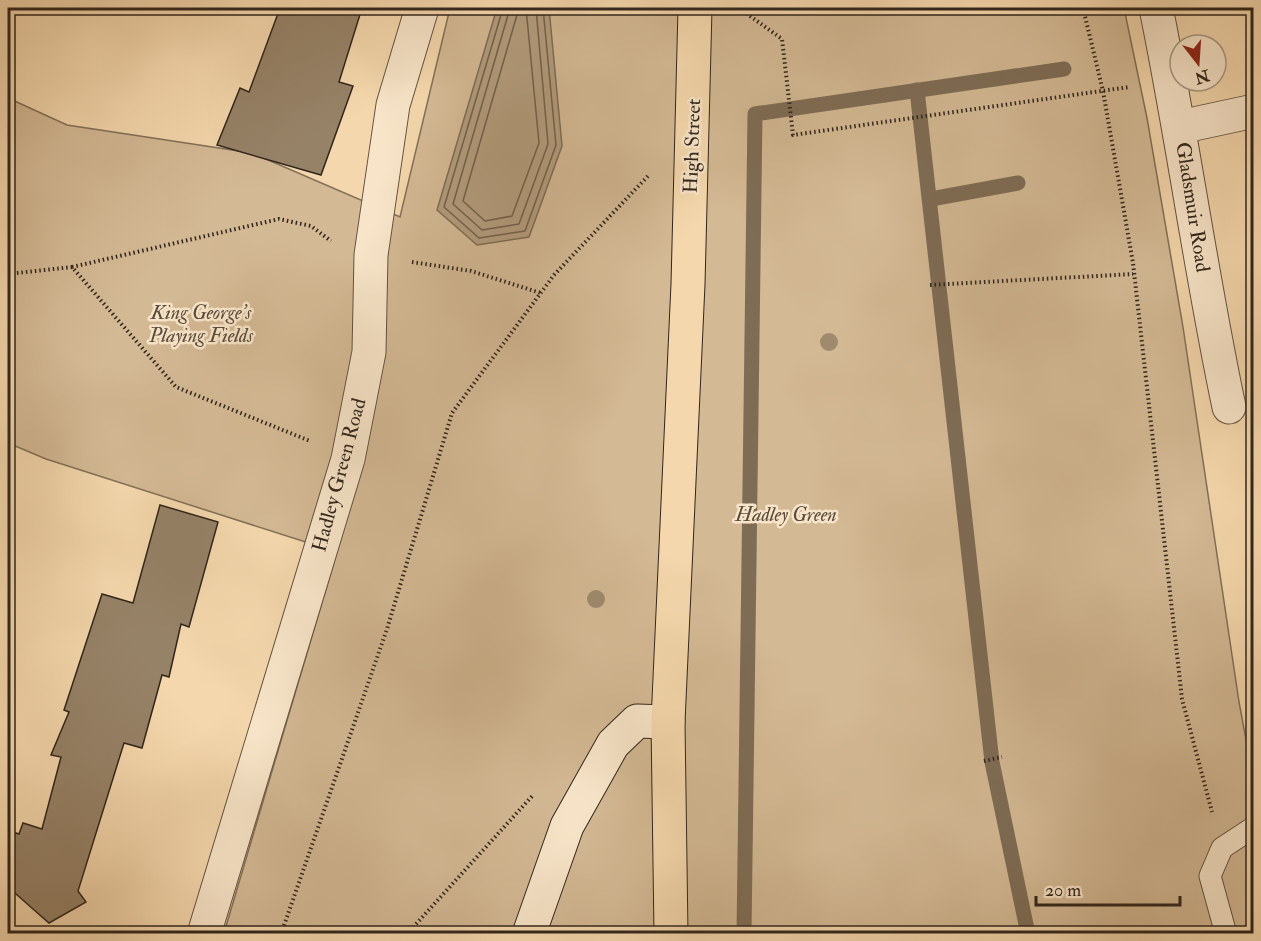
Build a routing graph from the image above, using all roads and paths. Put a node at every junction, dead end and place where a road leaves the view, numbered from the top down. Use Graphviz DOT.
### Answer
graph roads {
  1 [pos="422,8"];
  2 [pos="695,8"];
  3 [pos="739,8"];
  4 [pos="1083,8"];
  5 [pos="1156,8"];
  6 [pos="1103,91"];
  7 [pos="1254,111"];
  8 [pos="1180,127"];
  9 [pos="692,130"];
  10 [pos="371,255"];
  11 [pos="72,267"];
  12 [pos="8,274"];
  13 [pos="1133,274"];
  14 [pos="930,285"];
  15 [pos="541,293"];
  16 [pos="1229,407"];
  17 [pos="320,446"];
  18 [pos="668,722"];
  19 [pos="1002,757"];
  20 [pos="984,761"];
  21 [pos="538,790"];
  22 [pos="1254,827"];
  23 [pos="1222,848"];
  24 [pos="204,933"];
  25 [pos="280,933"];
  26 [pos="406,933"];
  27 [pos="529,933"];
  28 [pos="671,933"];
  29 [pos="1226,933"];
  1 -- 10 [label="street, Hadley Green Road"];
  2 -- 9 [label="main road, High Street"];
  3 -- 6 [label="path"];
  4 -- 6 [label="path"];
  5 -- 8 [label="street, Gladsmuir Road"];
  6 -- 13 [label="path"];
  7 -- 8 [label="street"];
  8 -- 16 [label="street, Gladsmuir Road"];
  9 -- 15 [label="path"];
  9 -- 18 [label="main road, High Street"];
  10 -- 11 [label="path"];
  10 -- 15 [label="path"];
  10 -- 24 [label="street, Hadley Green Road"];
  11 -- 12 [label="path"];
  11 -- 17 [label="path"];
  13 -- 14 [label="path"];
  13 -- 23 [label="path"];
  15 -- 25 [label="path"];
  18 -- 27 [label="street"];
  18 -- 28 [label="main road"];
  19 -- 20 [label="path"];
  21 -- 26 [label="path"];
  22 -- 23 [label="lane"];
  23 -- 29 [label="lane"];
}
